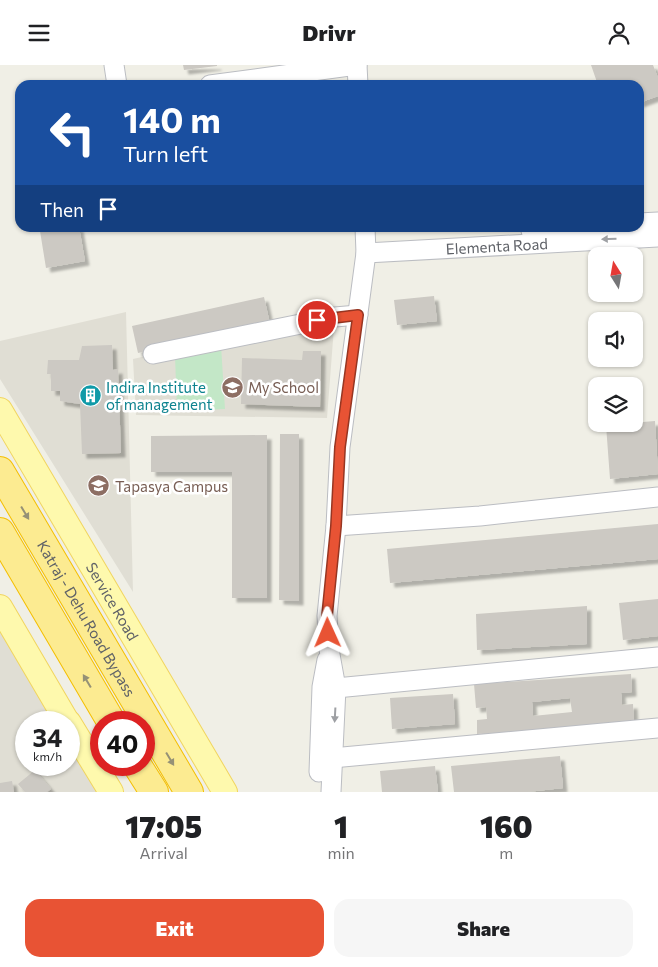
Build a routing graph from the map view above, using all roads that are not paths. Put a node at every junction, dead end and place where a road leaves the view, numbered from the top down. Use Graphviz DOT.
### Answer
graph roads {
  1 [pos="114,65"];
  2 [pos="357,65"];
  3 [pos="265,70"];
  4 [pos="116,80"];
  5 [pos="228,80"];
  6 [pos="358,80"];
  7 [pos="658,222"];
  8 [pos="644,223"];
  9 [pos="541,232"];
  10 [pos="658,237"];
  11 [pos="366,241"];
  12 [pos="474,241"];
  13 [pos="358,315"];
  14 [pos="153,354"];
  15 [pos="0,410"];
  16 [pos="0,471"];
  17 [pos="658,497"];
  18 [pos="336,526"];
  19 [pos="0,533"];
  20 [pos="0,607"];
  21 [pos="330,649"];
  22 [pos="658,657"];
  23 [pos="336,688"];
  24 [pos="62,711"];
  25 [pos="105,711"];
  26 [pos="658,728"];
  27 [pos="80,741"];
  28 [pos="332,758"];
  29 [pos="145,776"];
  30 [pos="111,792"];
  31 [pos="154,792"];
  32 [pos="189,792"];
  33 [pos="225,792"];
  34 [pos="318,792"];
  35 [pos="331,792"];
  1 -- 4 [label="street"];
  2 -- 3 [label="street"];
  2 -- 6 [label="street"];
  3 -- 5 [label="street"];
  7 -- 8 [label="street"];
  9 -- 12 [label="street, Elementa Road"];
  10 -- 12 [label="street, Elementa Road, one-way"];
  11 -- 12 [label="street, Elementa Road"];
  11 -- 13 [label="street"];
  13 -- 14 [label="street"];
  13 -- 18 [label="street"];
  15 -- 33 [label="main road, Service Road"];
  16 -- 32 [label="highway, Katraj - Dehu Road Bypass, one-way"];
  17 -- 18 [label="street"];
  18 -- 21 [label="street"];
  25 -- 19 [label="highway, Katraj - Dehu Road Bypass, one-way"];
  20 -- 24 [label="main road"];
  21 -- 23 [label="street"];
  21 -- 34 [label="street"];
  22 -- 23 [label="street"];
  23 -- 28 [label="street, one-way"];
  26 -- 28 [label="street"];
  27 -- 30 [label="main road"];
  28 -- 35 [label="street"];
  29 -- 31 [label="highway"];
}
